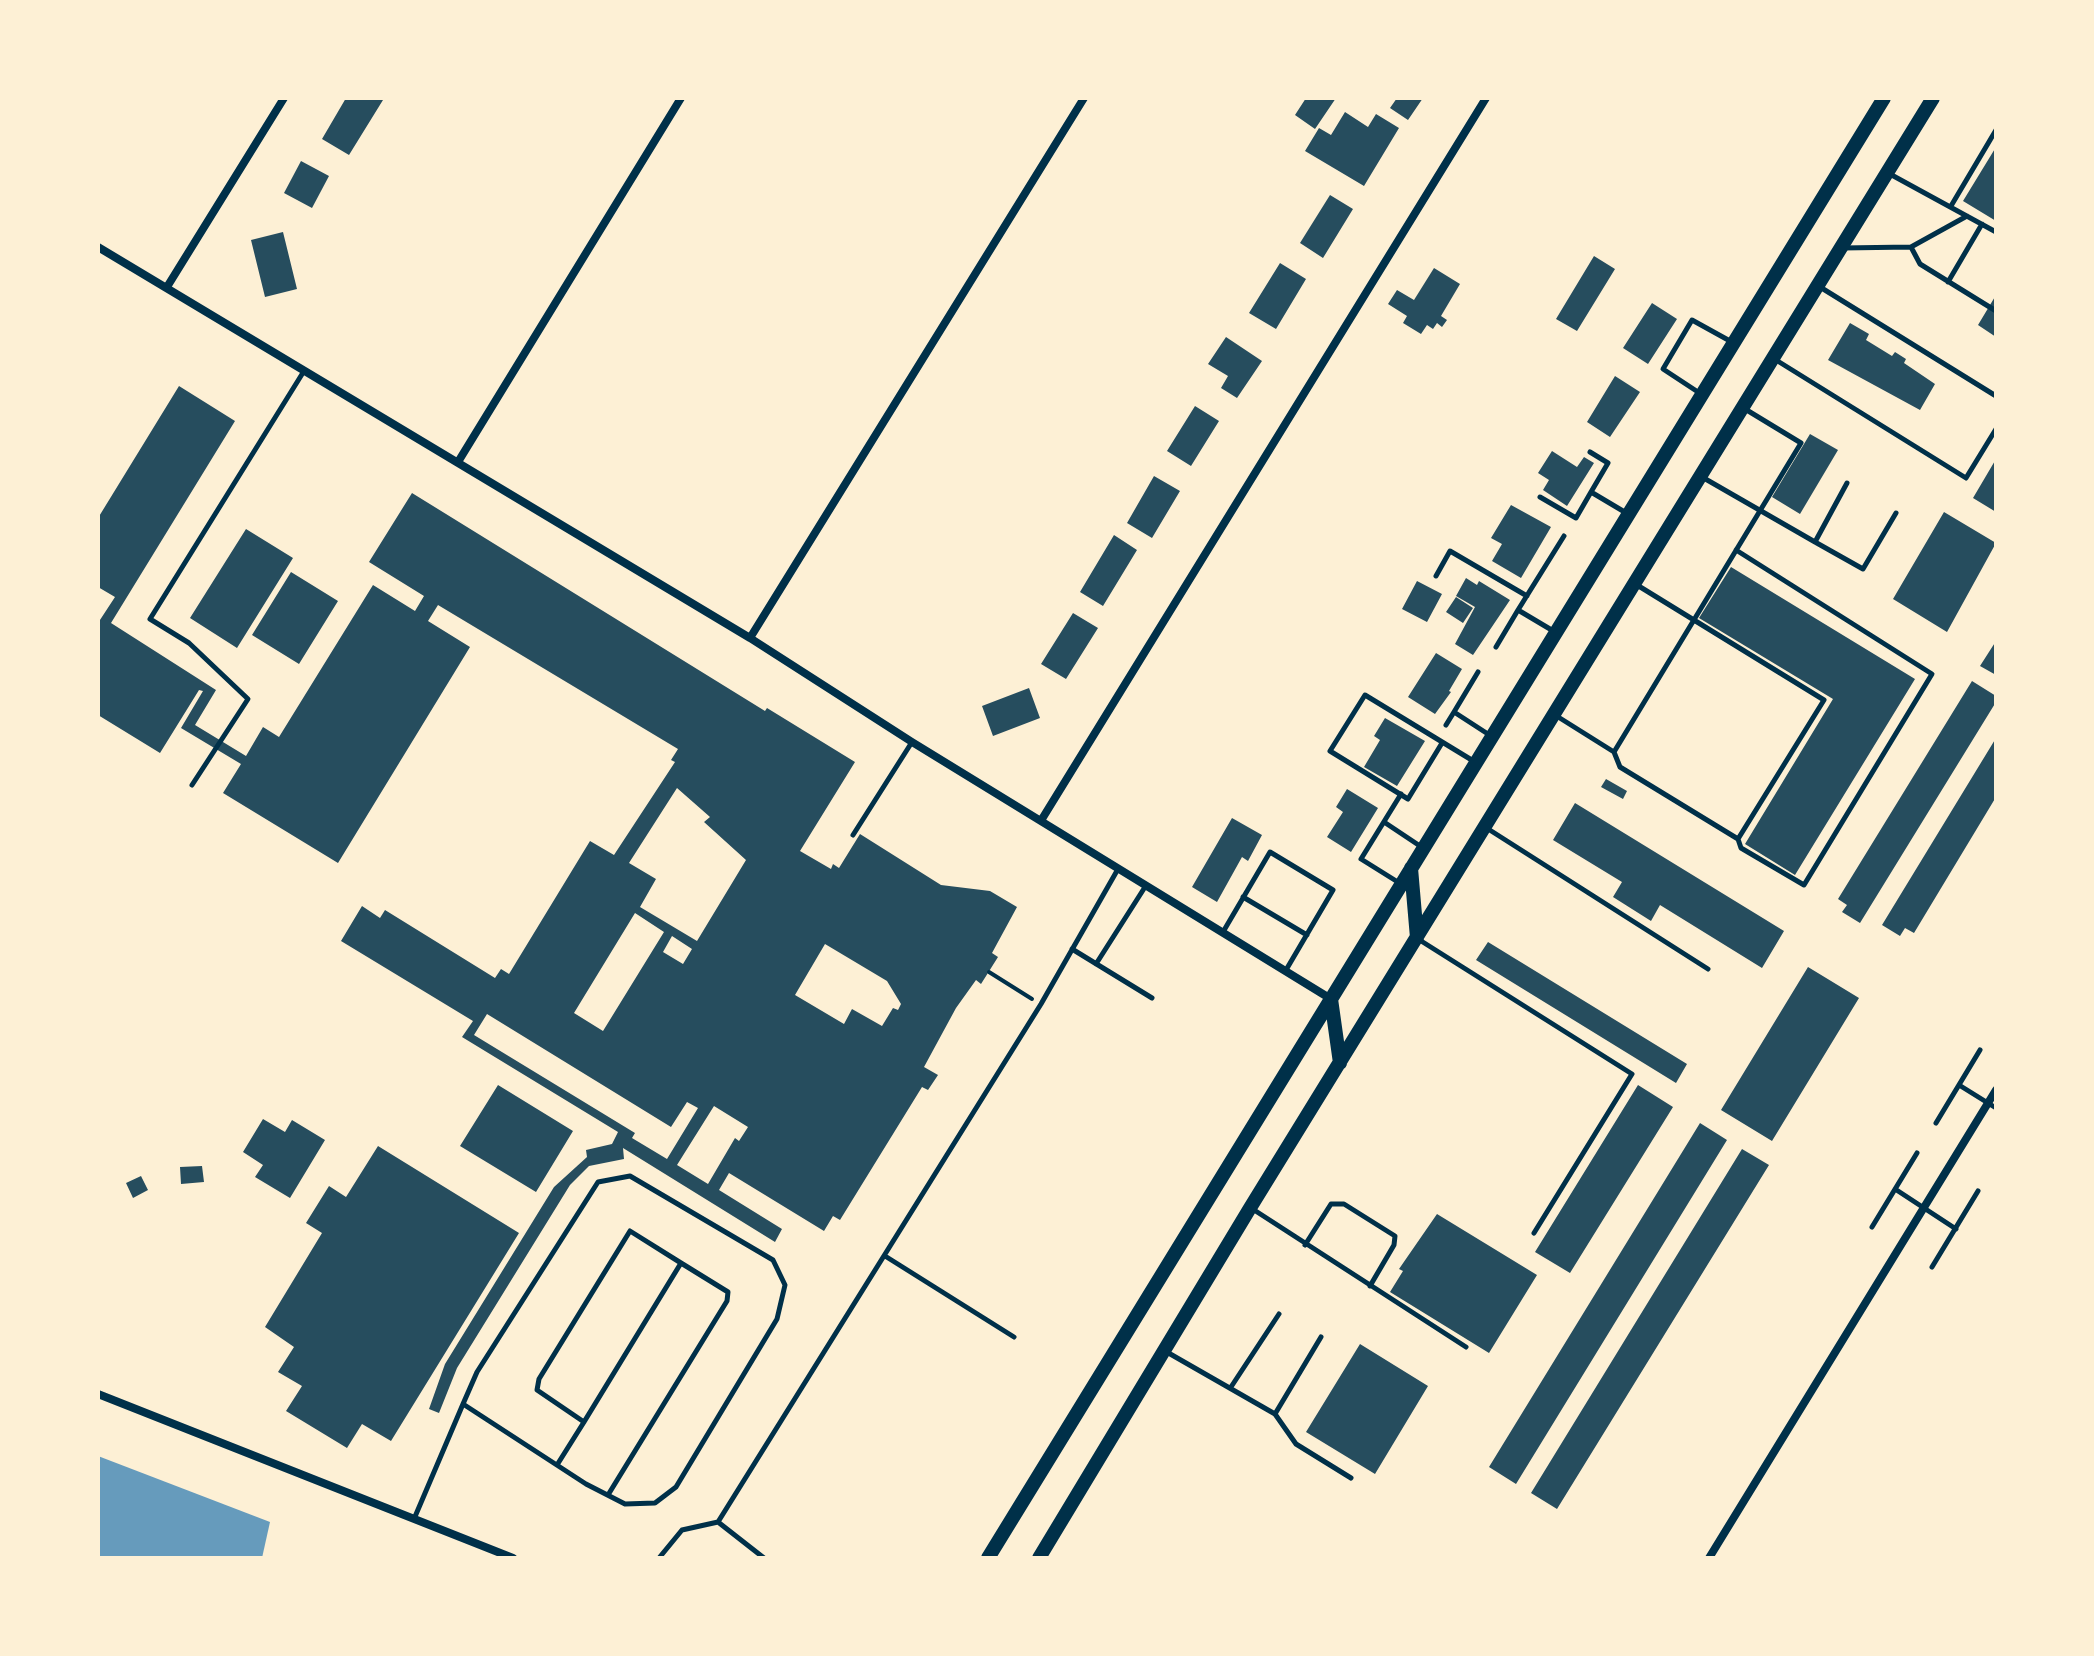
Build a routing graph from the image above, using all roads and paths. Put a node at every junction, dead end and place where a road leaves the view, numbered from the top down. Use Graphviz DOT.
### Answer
graph roads {
  1 [pos="284,98"];
  2 [pos="681,98"];
  3 [pos="1084,98"];
  4 [pos="1486,98"];
  5 [pos="1884,98"];
  6 [pos="1933,98"];
  7 [pos="1996,130"];
  8 [pos="1887,173"];
  9 [pos="1951,206"];
  10 [pos="1967,216"];
  11 [pos="1982,224"];
  12 [pos="1996,232"];
  13 [pos="98,247"];
  14 [pos="1911,247"];
  15 [pos="1841,248"];
  16 [pos="1948,282"];
  17 [pos="1819,286"];
  18 [pos="167,287"];
  19 [pos="1996,311"];
  20 [pos="1733,343"];
  21 [pos="1775,359"];
  22 [pos="304,370"];
  23 [pos="1702,394"];
  24 [pos="1996,396"];
  25 [pos="1745,409"];
  26 [pos="1996,429"];
  27 [pos="1590,452"];
  28 [pos="458,462"];
  29 [pos="1701,477"];
  30 [pos="1847,483"];
  31 [pos="1591,492"];
  32 [pos="1540,497"];
  33 [pos="1759,511"];
  34 [pos="1896,513"];
  35 [pos="1629,514"];
  36 [pos="1564,536"];
  37 [pos="1815,542"];
  38 [pos="1736,550"];
  39 [pos="1436,576"];
  40 [pos="1635,584"];
  41 [pos="1527,596"];
  42 [pos="1518,610"];
  43 [pos="1693,620"];
  44 [pos="1556,633"];
  45 [pos="750,638"];
  46 [pos="1496,647"];
  47 [pos="1478,672"];
  48 [pos="1454,712"];
  49 [pos="1555,715"];
  50 [pos="1446,725"];
  51 [pos="1492,737"];
  52 [pos="912,742"];
  53 [pos="1442,743"];
  54 [pos="1614,752"];
  55 [pos="1476,763"];
  56 [pos="192,785"];
  57 [pos="1401,794"];
  58 [pos="1042,819"];
  59 [pos="1384,822"];
  60 [pos="1485,826"];
  61 [pos="853,835"];
  62 [pos="1738,839"];
  63 [pos="1424,848"];
  64 [pos="1411,868"];
  65 [pos="1118,869"];
  66 [pos="1401,885"];
  67 [pos="1145,887"];
  68 [pos="1243,897"];
  69 [pos="1222,933"];
  70 [pos="1307,935"];
  71 [pos="1417,938"];
  72 [pos="1072,949"];
  73 [pos="1096,964"];
  74 [pos="1708,969"];
  75 [pos="1286,970"];
  76 [pos="989,972"];
  77 [pos="1152,998"];
  78 [pos="1331,999"];
  79 [pos="1041,1004"];
  80 [pos="1980,1050"];
  81 [pos="1340,1063"];
  82 [pos="1959,1085"];
  83 [pos="1996,1090"];
  84 [pos="1992,1106"];
  85 [pos="1936,1123"];
  86 [pos="1917,1153"];
  87 [pos="1895,1189"];
  88 [pos="1978,1191"];
  89 [pos="1250,1208"];
  90 [pos="1924,1208"];
  91 [pos="1872,1227"];
  92 [pos="1956,1229"];
  93 [pos="1534,1233"];
  94 [pos="1305,1245"];
  95 [pos="885,1256"];
  96 [pos="681,1263"];
  97 [pos="1932,1267"];
  98 [pos="1370,1286"];
  99 [pos="1279,1314"];
  100 [pos="1014,1337"];
  101 [pos="1321,1337"];
  102 [pos="1466,1347"];
  103 [pos="1164,1351"];
  104 [pos="1231,1387"];
  105 [pos="98,1394"];
  106 [pos="463,1404"];
  107 [pos="1275,1414"];
  108 [pos="584,1422"];
  109 [pos="556,1465"];
  110 [pos="1351,1478"];
  111 [pos="608,1495"];
  112 [pos="413,1520"];
  113 [pos="718,1522"];
  114 [pos="513,1558"];
  115 [pos="659,1558"];
  116 [pos="764,1558"];
  117 [pos="988,1558"];
  118 [pos="1039,1558"];
  119 [pos="1709,1558"];
  1 -- 18 [label="street"];
  2 -- 28 [label="street"];
  3 -- 45 [label="street"];
  4 -- 58 [label="street"];
  5 -- 20 [label="main road"];
  6 -- 8 [label="main road"];
  7 -- 9 [label="lane"];
  8 -- 9 [label="lane"];
  8 -- 15 [label="main road"];
  9 -- 10 [label="lane"];
  10 -- 11 [label="lane"];
  10 -- 14 [label="lane"];
  11 -- 12 [label="lane"];
  11 -- 16 [label="lane"];
  13 -- 18 [label="street"];
  14 -- 15 [label="lane"];
  14 -- 16 [label="lane"];
  15 -- 17 [label="main road"];
  16 -- 19 [label="lane"];
  17 -- 21 [label="main road"];
  17 -- 24 [label="lane"];
  18 -- 22 [label="street"];
  20 -- 23 [label="main road"];
  20 -- 23 [label="lane"];
  21 -- 25 [label="main road"];
  21 -- 26 [label="lane"];
  22 -- 28 [label="street"];
  22 -- 56 [label="lane"];
  23 -- 35 [label="main road"];
  25 -- 29 [label="main road"];
  25 -- 33 [label="lane"];
  27 -- 31 [label="lane"];
  28 -- 45 [label="street"];
  29 -- 33 [label="lane"];
  29 -- 40 [label="main road"];
  30 -- 37 [label="lane"];
  31 -- 32 [label="lane"];
  31 -- 35 [label="lane"];
  33 -- 37 [label="lane"];
  33 -- 38 [label="lane"];
  34 -- 37 [label="lane"];
  35 -- 44 [label="main road"];
  36 -- 41 [label="lane"];
  38 -- 43 [label="lane"];
  38 -- 62 [label="lane"];
  39 -- 41 [label="lane"];
  40 -- 43 [label="lane"];
  40 -- 49 [label="main road"];
  41 -- 42 [label="lane"];
  42 -- 44 [label="lane"];
  42 -- 46 [label="lane"];
  43 -- 54 [label="lane"];
  43 -- 62 [label="lane"];
  44 -- 51 [label="main road"];
  45 -- 52 [label="street"];
  47 -- 48 [label="lane"];
  48 -- 50 [label="lane"];
  48 -- 51 [label="lane"];
  49 -- 54 [label="lane"];
  49 -- 60 [label="main road"];
  51 -- 55 [label="main road"];
  52 -- 58 [label="street"];
  52 -- 61 [label="lane"];
  53 -- 55 [label="lane"];
  53 -- 57 [label="lane"];
  53 -- 57 [label="lane"];
  54 -- 62 [label="lane"];
  55 -- 63 [label="main road"];
  57 -- 59 [label="lane"];
  58 -- 65 [label="street"];
  59 -- 63 [label="lane"];
  59 -- 66 [label="lane"];
  60 -- 71 [label="main road"];
  60 -- 74 [label="lane"];
  63 -- 64 [label="main road"];
  64 -- 66 [label="main road"];
  64 -- 71 [label="main road"];
  65 -- 67 [label="street"];
  65 -- 72 [label="lane"];
  66 -- 78 [label="main road"];
  67 -- 69 [label="street"];
  67 -- 73 [label="lane"];
  68 -- 69 [label="lane"];
  68 -- 70 [label="lane"];
  68 -- 70 [label="lane"];
  69 -- 75 [label="street"];
  70 -- 75 [label="lane"];
  71 -- 81 [label="main road"];
  71 -- 93 [label="lane"];
  72 -- 73 [label="lane"];
  72 -- 79 [label="lane"];
  73 -- 77 [label="lane"];
  75 -- 78 [label="street"];
  76 -- 79 [label="path"];
  78 -- 81 [label="main road"];
  78 -- 117 [label="main road"];
  79 -- 95 [label="lane"];
  80 -- 82 [label="lane"];
  81 -- 89 [label="main road"];
  82 -- 84 [label="lane"];
  82 -- 85 [label="lane"];
  83 -- 84 [label="street"];
  84 -- 90 [label="street"];
  86 -- 87 [label="lane"];
  87 -- 90 [label="lane"];
  87 -- 91 [label="lane"];
  88 -- 92 [label="lane"];
  89 -- 94 [label="lane"];
  89 -- 103 [label="main road"];
  90 -- 92 [label="lane"];
  90 -- 119 [label="street"];
  92 -- 97 [label="lane"];
  94 -- 98 [label="lane"];
  94 -- 98 [label="lane"];
  95 -- 100 [label="lane"];
  95 -- 113 [label="lane"];
  96 -- 108 [label="lane"];
  96 -- 108 [label="lane"];
  96 -- 111 [label="lane"];
  98 -- 102 [label="lane"];
  99 -- 104 [label="lane"];
  101 -- 107 [label="lane"];
  103 -- 104 [label="lane"];
  103 -- 118 [label="main road"];
  104 -- 107 [label="lane"];
  105 -- 112 [label="street"];
  106 -- 109 [label="lane"];
  106 -- 111 [label="lane"];
  106 -- 112 [label="lane"];
  107 -- 110 [label="lane"];
  108 -- 109 [label="lane"];
  109 -- 111 [label="lane"];
  112 -- 114 [label="street"];
  113 -- 115 [label="lane"];
  113 -- 116 [label="lane"];
}
